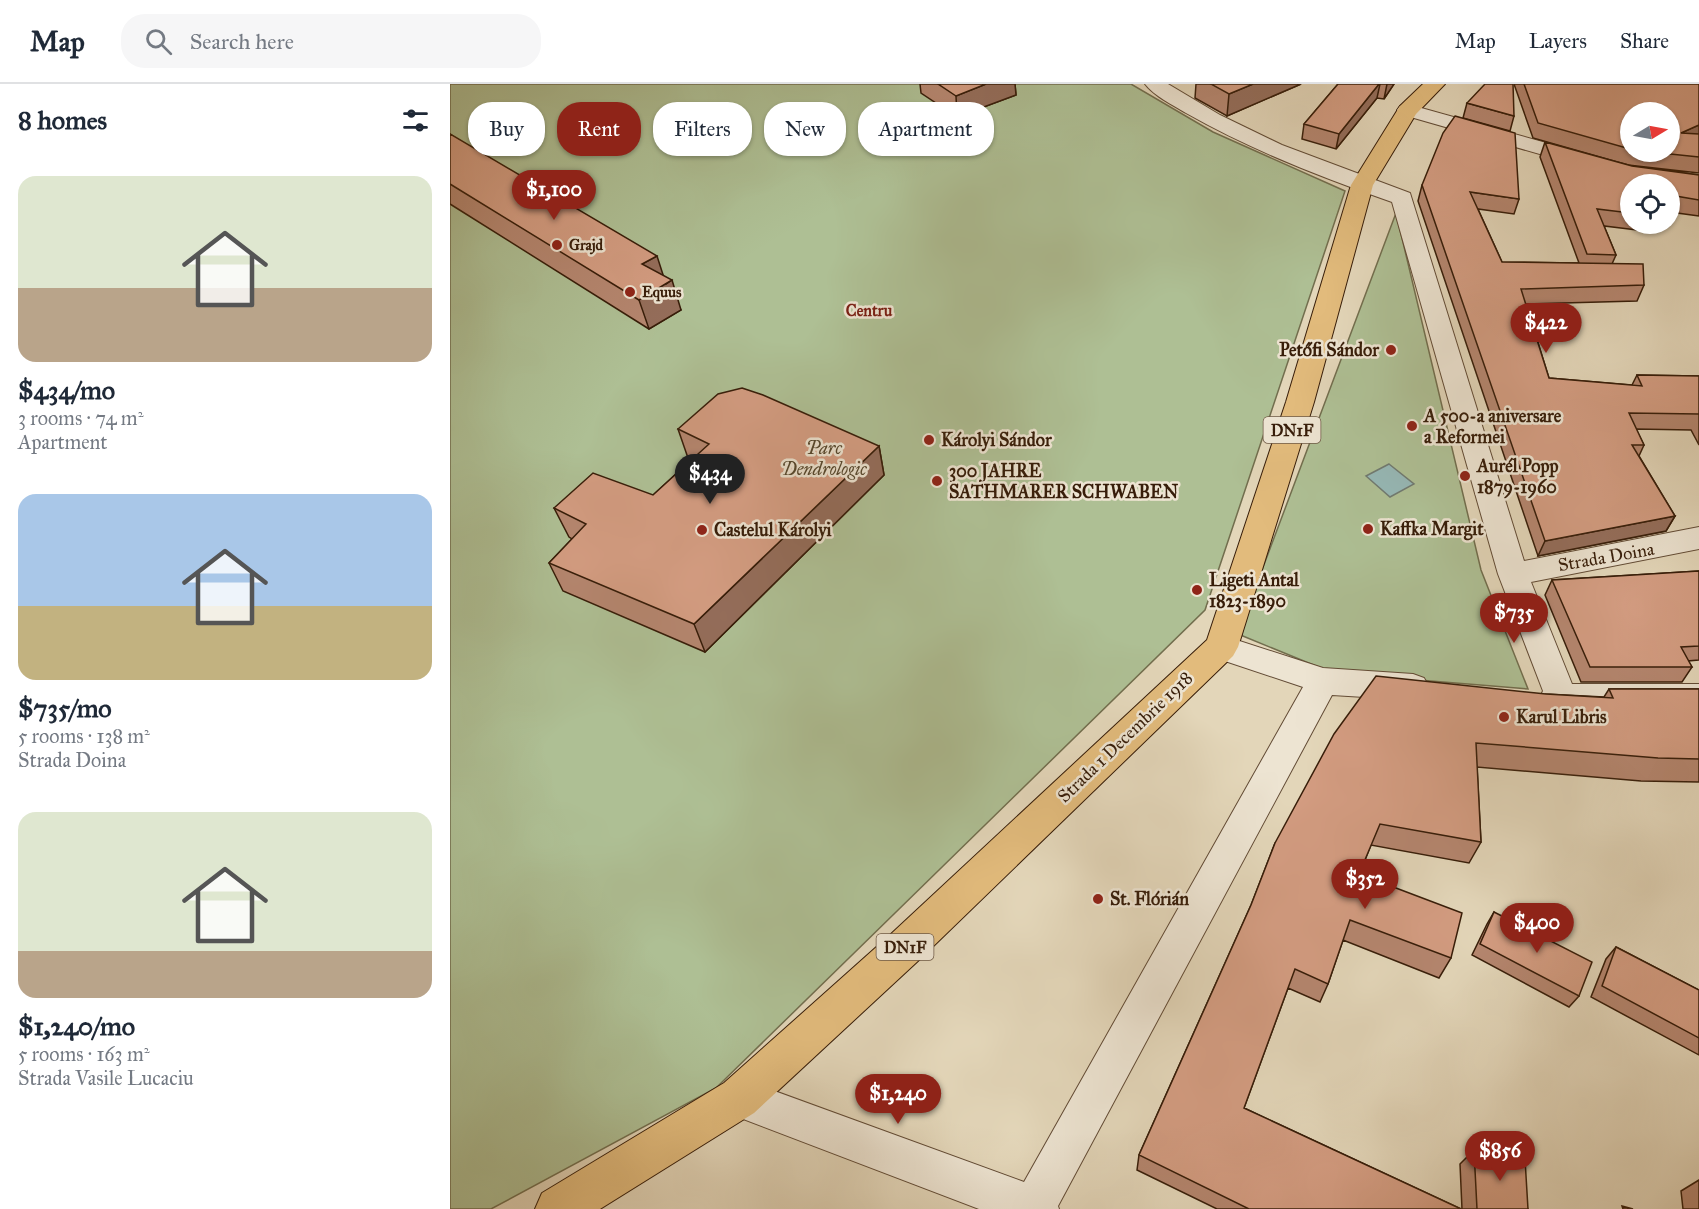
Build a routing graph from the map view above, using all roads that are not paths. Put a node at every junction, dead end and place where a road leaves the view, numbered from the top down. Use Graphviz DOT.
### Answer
graph roads {
  1 [pos="1435,84"];
  2 [pos="1160,85"];
  3 [pos="1407,110"];
  4 [pos="1604,167"];
  5 [pos="1362,185"];
  6 [pos="1699,538"];
  7 [pos="1513,574"];
  8 [pos="1221,647"];
  9 [pos="1323,681"];
  10 [pos="1442,689"];
  11 [pos="1524,694"];
  12 [pos="1699,696"];
  13 [pos="1561,697"];
  14 [pos="739,1098"];
  15 [pos="1035,1208"];
  16 [pos="558,1209"];
  1 -- 3 [label="main road, Strada 1 Decembrie 1918 / DN1F"];
  2 -- 5 [label="street"];
  3 -- 4 [label="street"];
  3 -- 5 [label="main road, Strada 1 Decembrie 1918 / DN1F"];
  5 -- 7 [label="street"];
  5 -- 8 [label="main road, Strada 1 Decembrie 1918 / DN1F"];
  6 -- 7 [label="street, Strada Doina"];
  7 -- 13 [label="street"];
  8 -- 9 [label="street"];
  8 -- 14 [label="main road, Strada 1 Decembrie 1918 / DN1F"];
  9 -- 10 [label="street"];
  9 -- 15 [label="street"];
  11 -- 13 [label="street"];
  12 -- 13 [label="street"];
  14 -- 15 [label="street"];
  14 -- 16 [label="main road, Strada 1 Decembrie 1918 / DN1F"];
}
